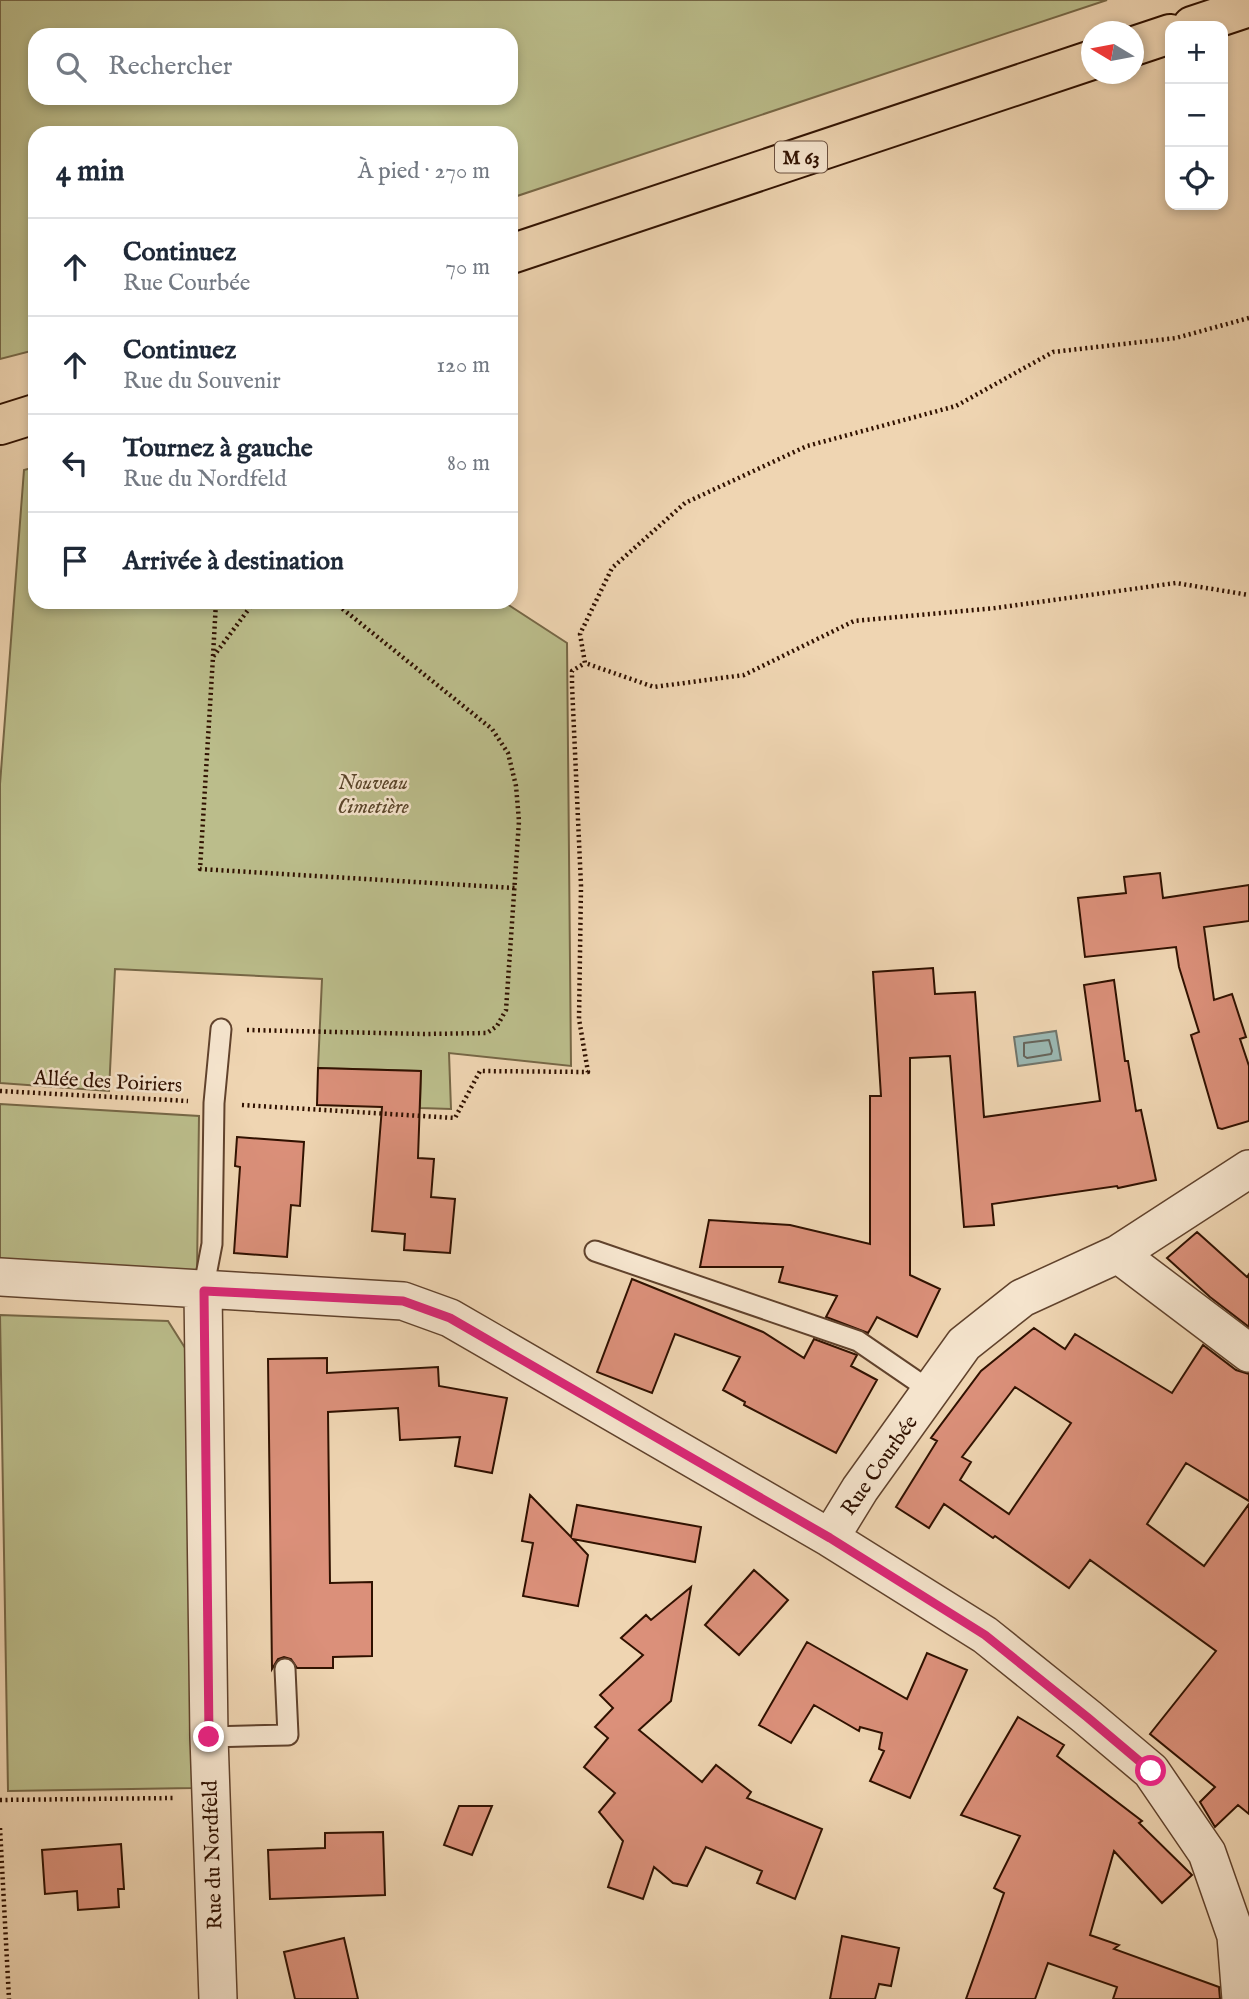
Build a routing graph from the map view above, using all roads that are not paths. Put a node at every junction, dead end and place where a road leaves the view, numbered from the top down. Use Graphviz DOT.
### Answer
graph roads {
  1 [pos="1249,7"];
  2 [pos="1207,21"];
  3 [pos="1165,36"];
  4 [pos="1144,42"];
  5 [pos="1081,63"];
  6 [pos="518,252"];
  7 [pos="28,416"];
  8 [pos="0,425"];
  9 [pos="221,1029"];
  10 [pos="1249,1169"];
  11 [pos="595,1251"];
  12 [pos="1118,1254"];
  13 [pos="0,1278"];
  14 [pos="204,1291"];
  15 [pos="1249,1353"];
  16 [pos="931,1391"];
  17 [pos="830,1538"];
  18 [pos="285,1669"];
  19 [pos="209,1737"];
  20 [pos="218,1999"];
  21 [pos="1241,1999"];
  1 -- 2 [label="main road"];
  3 -- 4 [label="main road"];
  5 -- 6 [label="main road, M 63"];
  7 -- 8 [label="main road"];
  9 -- 14 [label="lane"];
  10 -- 12 [label="street, Rue Courbée"];
  11 -- 16 [label="lane"];
  12 -- 15 [label="street"];
  12 -- 16 [label="street, Rue Courbée"];
  13 -- 14 [label="street"];
  14 -- 17 [label="street"];
  14 -- 19 [label="street, Rue du Nordfeld"];
  16 -- 17 [label="street, Rue Courbée"];
  17 -- 21 [label="street, Rue Courbée"];
  18 -- 19 [label="lane"];
  19 -- 20 [label="street, Rue du Nordfeld"];
}
